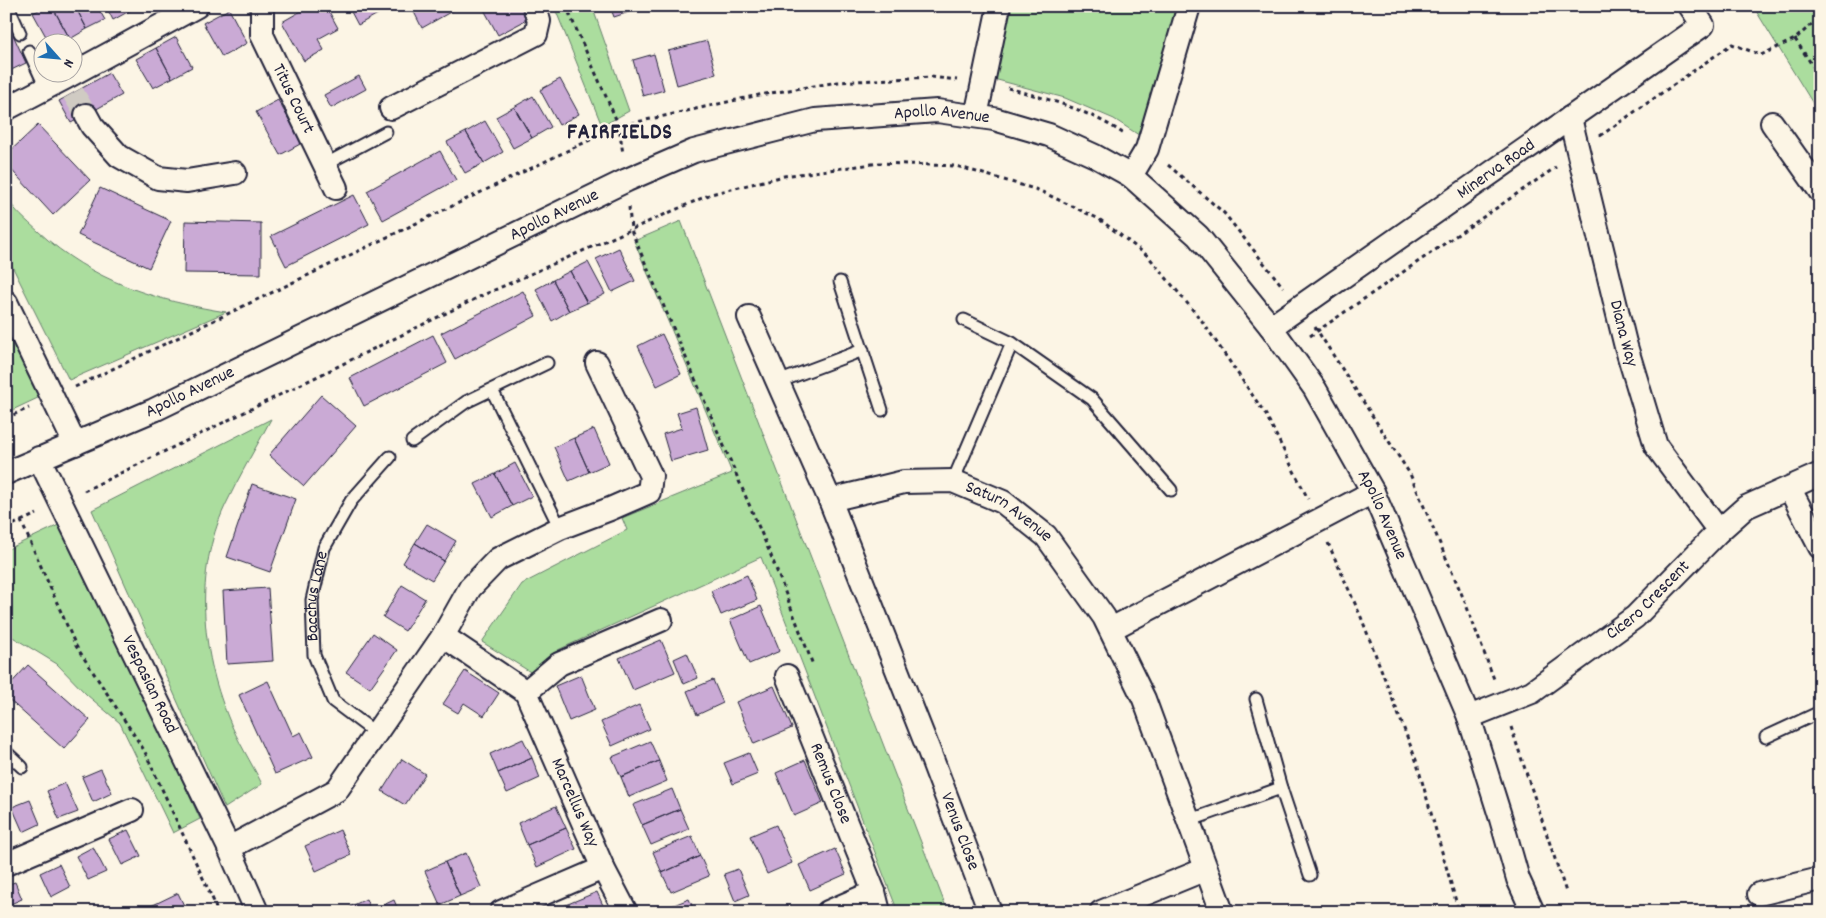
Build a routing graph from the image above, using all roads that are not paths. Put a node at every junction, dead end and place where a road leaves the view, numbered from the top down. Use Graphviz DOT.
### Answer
graph roads {
  1 [pos="8,6"];
  2 [pos="197,6"];
  3 [pos="262,6"];
  4 [pos="534,6"];
  5 [pos="999,6"];
  6 [pos="1189,6"];
  7 [pos="1690,6"];
  8 [pos="20,33"];
  9 [pos="29,51"];
  10 [pos="62,86"];
  11 [pos="6,108"];
  12 [pos="391,108"];
  13 [pos="86,115"];
  14 [pos="976,116"];
  15 [pos="1570,118"];
  16 [pos="1772,123"];
  17 [pos="386,132"];
  18 [pos="324,165"];
  19 [pos="234,173"];
  20 [pos="1131,176"];
  21 [pos="336,188"];
  22 [pos="1820,191"];
  23 [pos="840,282"];
  24 [pos="6,302"];
  25 [pos="749,317"];
  26 [pos="964,320"];
  27 [pos="1271,327"];
  28 [pos="1012,343"];
  29 [pos="862,350"];
  30 [pos="547,363"];
  31 [pos="597,363"];
  32 [pos="778,382"];
  33 [pos="492,390"];
  34 [pos="882,410"];
  35 [pos="412,441"];
  36 [pos="75,444"];
  37 [pos="390,457"];
  38 [pos="39,458"];
  39 [pos="6,473"];
  40 [pos="1820,474"];
  41 [pos="954,481"];
  42 [pos="1790,489"];
  43 [pos="1171,490"];
  44 [pos="1373,492"];
  45 [pos="830,500"];
  46 [pos="560,528"];
  47 [pos="1719,531"];
  48 [pos="1820,547"];
  49 [pos="661,620"];
  50 [pos="1111,629"];
  51 [pos="443,636"];
  52 [pos="787,676"];
  53 [pos="526,692"];
  54 [pos="1256,699"];
  55 [pos="1820,712"];
  56 [pos="1468,717"];
  57 [pos="377,734"];
  58 [pos="1766,737"];
  59 [pos="6,752"];
  60 [pos="22,767"];
  61 [pos="1281,788"];
  62 [pos="132,810"];
  63 [pos="1188,821"];
  64 [pos="229,848"];
  65 [pos="6,864"];
  66 [pos="603,868"];
  67 [pos="1206,869"];
  68 [pos="1310,875"];
  69 [pos="1820,879"];
  70 [pos="1759,894"];
  71 [pos="877,902"];
  72 [pos="257,912"];
  73 [pos="501,912"];
  74 [pos="626,912"];
  75 [pos="828,912"];
  76 [pos="990,912"];
  77 [pos="1102,912"];
  78 [pos="1222,912"];
  79 [pos="1532,912"];
  1 -- 8 [label="lane"];
  2 -- 10 [label="street"];
  3 -- 18 [label="street, Titus Court"];
  4 -- 12 [label="street"];
  5 -- 14 [label="street"];
  6 -- 20 [label="street"];
  7 -- 15 [label="street, Minerva Road"];
  9 -- 10 [label="lane"];
  10 -- 11 [label="street"];
  13 -- 19 [label="street"];
  14 -- 20 [label="street, Apollo Avenue"];
  14 -- 36 [label="street, Apollo Avenue"];
  15 -- 27 [label="street, Minerva Road"];
  15 -- 47 [label="street, Diana Way"];
  16 -- 22 [label="street"];
  17 -- 18 [label="lane"];
  18 -- 21 [label="street, Titus Court"];
  20 -- 27 [label="street, Apollo Avenue"];
  23 -- 29 [label="lane"];
  24 -- 36 [label="street"];
  25 -- 32 [label="street"];
  26 -- 28 [label="lane"];
  27 -- 44 [label="street, Apollo Avenue"];
  28 -- 41 [label="lane"];
  28 -- 43 [label="lane"];
  29 -- 32 [label="lane"];
  29 -- 34 [label="lane"];
  30 -- 33 [label="lane"];
  31 -- 46 [label="street"];
  32 -- 45 [label="street"];
  33 -- 35 [label="lane"];
  33 -- 46 [label="lane"];
  36 -- 38 [label="street, Apollo Avenue"];
  37 -- 57 [label="lane, Bacchus Lane"];
  38 -- 39 [label="street, Apollo Avenue"];
  38 -- 64 [label="street, Vespasian Road"];
  40 -- 42 [label="street, Cicero Crescent"];
  41 -- 45 [label="street, Saturn Avenue"];
  41 -- 50 [label="street, Saturn Avenue"];
  42 -- 47 [label="street, Cicero Crescent"];
  42 -- 48 [label="street"];
  44 -- 50 [label="street"];
  44 -- 56 [label="street, Apollo Avenue"];
  45 -- 76 [label="street, Venus Close"];
  46 -- 51 [label="street"];
  47 -- 56 [label="street, Cicero Crescent"];
  49 -- 53 [label="street"];
  50 -- 63 [label="street, Saturn Avenue"];
  51 -- 53 [label="street"];
  51 -- 57 [label="street"];
  52 -- 71 [label="street, Remus Close"];
  53 -- 66 [label="street, Marcellus Way"];
  54 -- 61 [label="lane"];
  55 -- 58 [label="lane"];
  56 -- 79 [label="street, Apollo Avenue"];
  57 -- 64 [label="street"];
  59 -- 60 [label="lane"];
  61 -- 63 [label="lane"];
  61 -- 68 [label="lane"];
  62 -- 65 [label="street"];
  63 -- 67 [label="street, Saturn Avenue"];
  64 -- 72 [label="street, Vespasian Road"];
  66 -- 73 [label="street"];
  66 -- 74 [label="street, Marcellus Way"];
  67 -- 77 [label="street"];
  67 -- 78 [label="street, Saturn Avenue"];
  69 -- 70 [label="street"];
  71 -- 75 [label="street, Remus Close"];
}
